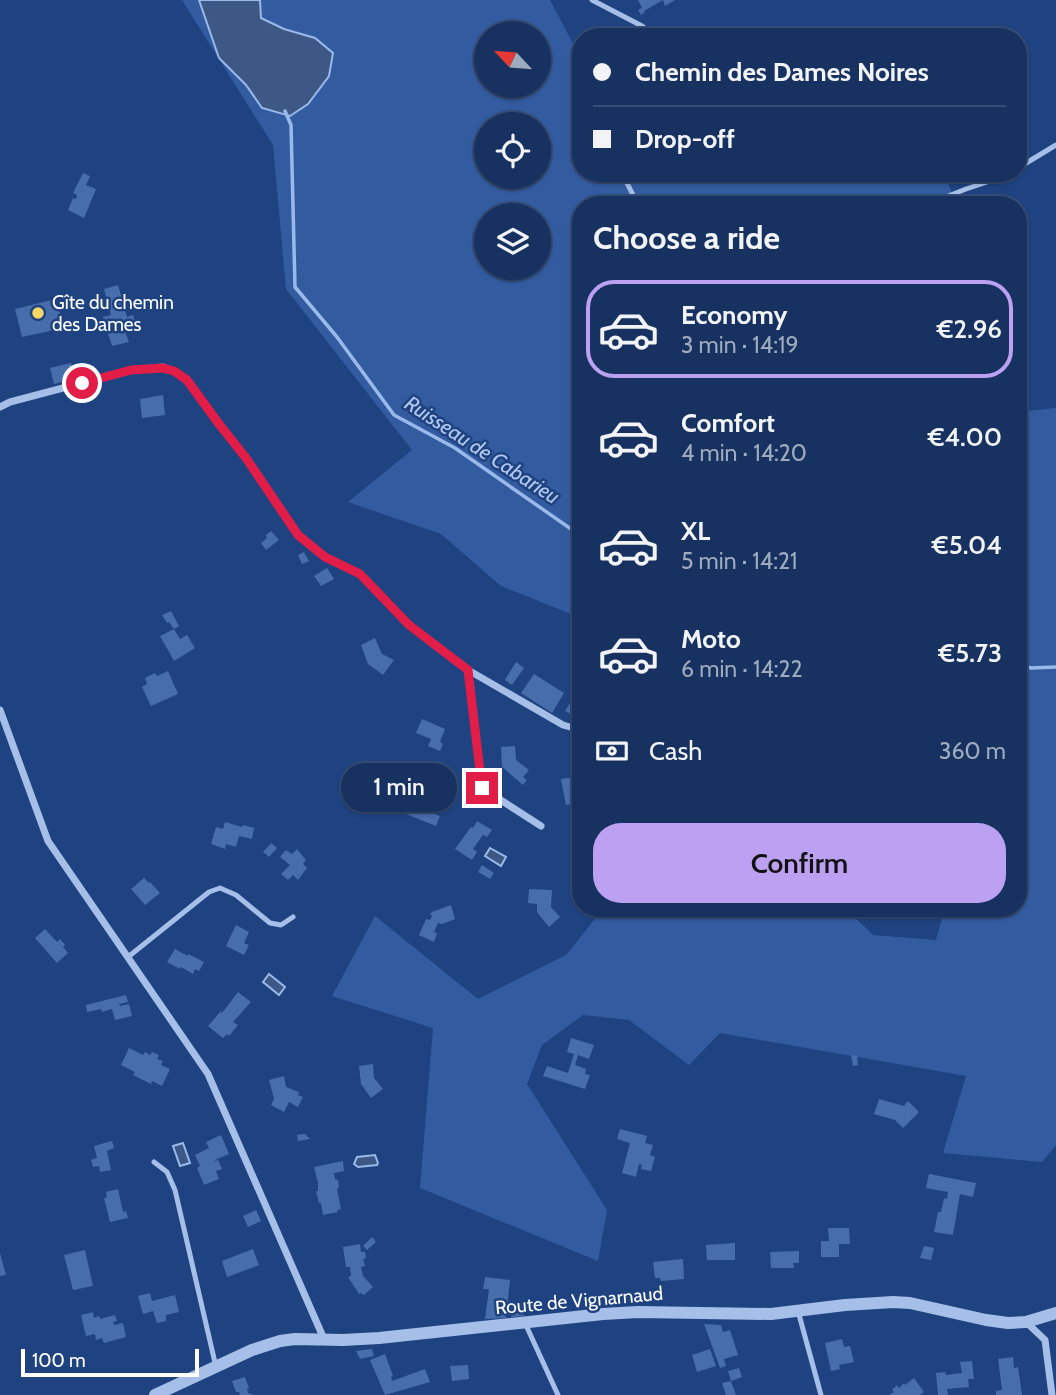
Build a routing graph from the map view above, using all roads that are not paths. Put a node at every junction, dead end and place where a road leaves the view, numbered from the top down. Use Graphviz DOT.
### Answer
graph roads {
  1 [pos="592,0"];
  2 [pos="644,28"];
  3 [pos="1056,145"];
  4 [pos="1027,163"];
  5 [pos="986,182"];
  6 [pos="947,196"];
  7 [pos="0,407"];
  8 [pos="468,670"];
  9 [pos="0,710"];
  10 [pos="572,728"];
  11 [pos="541,826"];
  12 [pos="293,917"];
  13 [pos="128,957"];
  14 [pos="154,1162"];
  15 [pos="798,1311"];
  16 [pos="1056,1313"];
  17 [pos="1026,1322"];
  18 [pos="525,1323"];
  19 [pos="324,1339"];
  20 [pos="216,1367"];
  21 [pos="155,1395"];
  22 [pos="558,1395"];
  23 [pos="821,1395"];
  24 [pos="1052,1395"];
  1 -- 2 [label="lane"];
  3 -- 4 [label="lane"];
  5 -- 6 [label="lane"];
  7 -- 8 [label="street"];
  8 -- 10 [label="street"];
  8 -- 11 [label="street"];
  9 -- 13 [label="street"];
  12 -- 13 [label="lane"];
  13 -- 19 [label="street"];
  14 -- 20 [label="lane"];
  15 -- 17 [label="street, Route de Vignarnaud"];
  15 -- 18 [label="street, Route de Vignarnaud"];
  15 -- 23 [label="lane"];
  16 -- 17 [label="street, Route de Vignarnaud"];
  17 -- 24 [label="street"];
  18 -- 19 [label="street, Route de Vignarnaud"];
  18 -- 22 [label="lane"];
  19 -- 20 [label="street, Route de Vignarnaud"];
  20 -- 21 [label="street, Route de Vignarnaud"];
}
